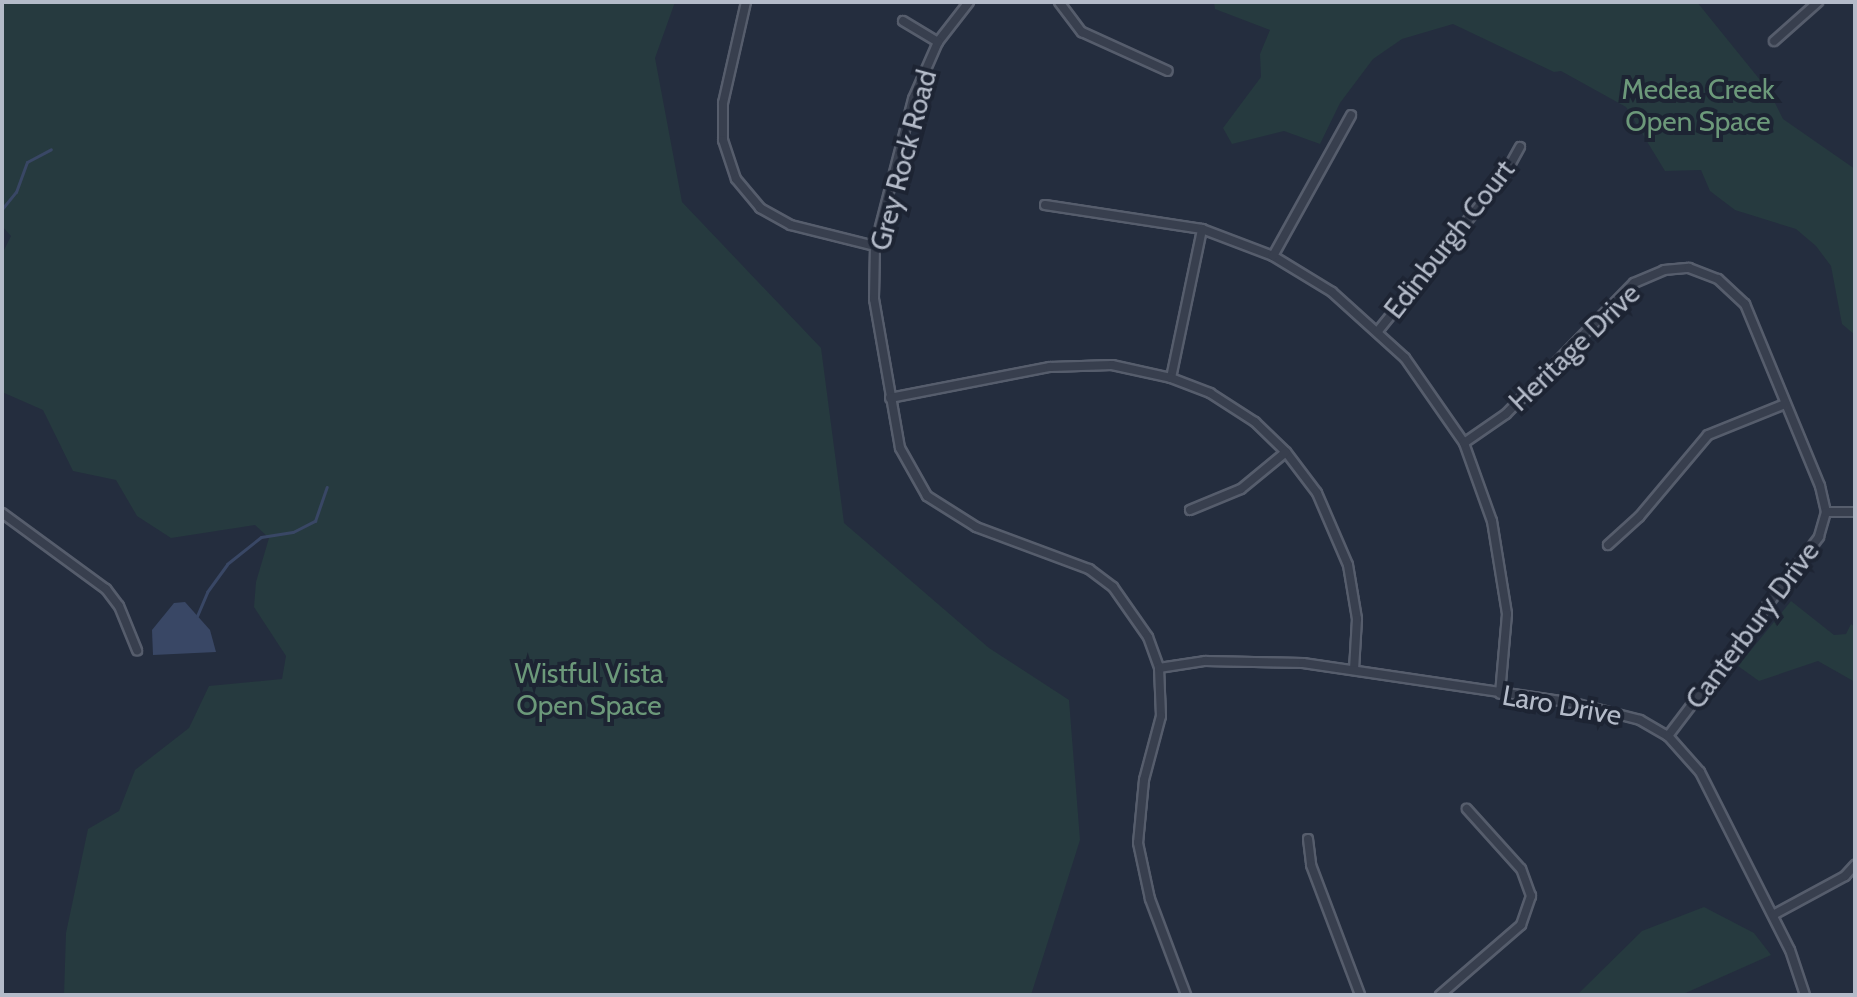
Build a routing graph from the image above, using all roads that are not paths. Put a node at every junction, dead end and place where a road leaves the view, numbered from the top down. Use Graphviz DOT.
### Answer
graph roads {
  1 [pos="746,2"];
  2 [pos="969,2"];
  3 [pos="1059,2"];
  4 [pos="1818,2"];
  5 [pos="903,21"];
  6 [pos="1774,41"];
  7 [pos="938,42"];
  8 [pos="1168,71"];
  9 [pos="1351,115"];
  10 [pos="1520,147"];
  11 [pos="1045,205"];
  12 [pos="1202,229"];
  13 [pos="875,246"];
  14 [pos="1273,256"];
  15 [pos="1689,268"];
  16 [pos="1378,331"];
  17 [pos="1171,378"];
  18 [pos="890,398"];
  19 [pos="1785,404"];
  20 [pos="1464,443"];
  21 [pos="1286,452"];
  22 [pos="1190,510"];
  23 [pos="1826,512"];
  24 [pos="1855,512"];
  25 [pos="2,513"];
  26 [pos="1608,545"];
  27 [pos="137,650"];
  28 [pos="1159,668"];
  29 [pos="1354,669"];
  30 [pos="1500,694"];
  31 [pos="1668,736"];
  32 [pos="1467,809"];
  33 [pos="1308,839"];
  34 [pos="1855,865"];
  35 [pos="1773,915"];
  36 [pos="1186,995"];
  37 [pos="1360,995"];
  38 [pos="1440,995"];
  39 [pos="1805,995"];
  1 -- 13 [label="street"];
  2 -- 7 [label="street, Grey Rock Road"];
  3 -- 8 [label="street"];
  4 -- 6 [label="street"];
  5 -- 7 [label="street"];
  7 -- 13 [label="street, Grey Rock Road"];
  9 -- 14 [label="street"];
  10 -- 16 [label="street, Edinburgh Court"];
  11 -- 12 [label="street"];
  12 -- 14 [label="street"];
  12 -- 17 [label="street"];
  13 -- 18 [label="street, Grey Rock Road"];
  14 -- 16 [label="street"];
  15 -- 19 [label="street, Canterbury Drive"];
  15 -- 20 [label="street, Heritage Drive"];
  16 -- 20 [label="street"];
  17 -- 18 [label="street"];
  17 -- 21 [label="street"];
  18 -- 28 [label="street, Grey Rock Road"];
  19 -- 23 [label="street, Canterbury Drive"];
  19 -- 26 [label="street"];
  20 -- 30 [label="street"];
  21 -- 22 [label="street"];
  21 -- 29 [label="street"];
  23 -- 24 [label="street"];
  23 -- 31 [label="street, Canterbury Drive"];
  25 -- 27 [label="street"];
  28 -- 29 [label="street, Laro Drive"];
  28 -- 36 [label="street, Grey Rock Road"];
  29 -- 30 [label="street, Laro Drive"];
  30 -- 31 [label="street, Laro Drive"];
  31 -- 35 [label="street, Laro Drive"];
  32 -- 38 [label="street"];
  33 -- 37 [label="street"];
  34 -- 35 [label="street"];
  35 -- 39 [label="street, Laro Drive"];
}
